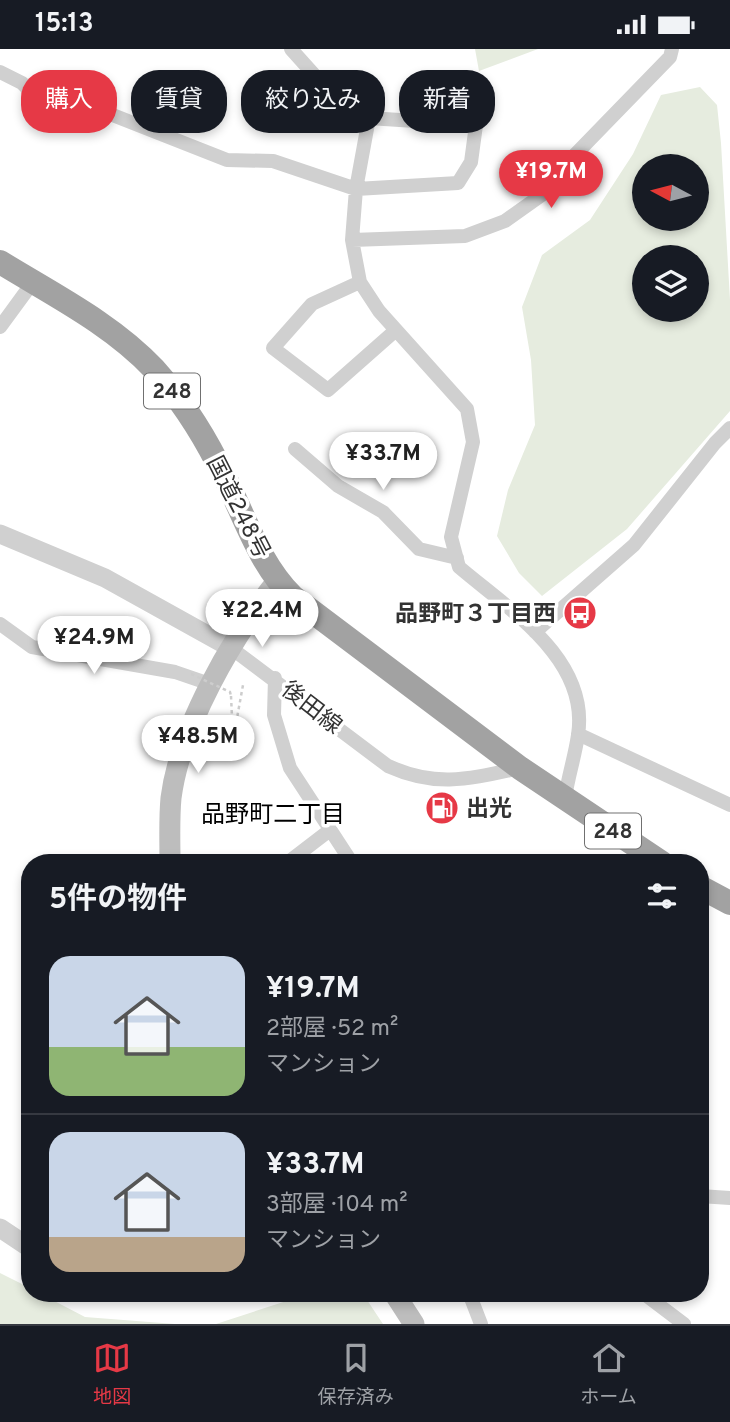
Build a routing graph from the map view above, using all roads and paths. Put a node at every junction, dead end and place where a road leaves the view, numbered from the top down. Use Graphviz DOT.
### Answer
graph roads {
  1 [pos="291,49"];
  2 [pos="672,49"];
  3 [pos="310,70"];
  4 [pos="0,72"];
  5 [pos="385,119"];
  6 [pos="366,133"];
  7 [pos="356,189"];
  8 [pos="352,240"];
  9 [pos="0,262"];
  10 [pos="33,282"];
  11 [pos="360,282"];
  12 [pos="0,327"];
  13 [pos="396,330"];
  14 [pos="730,428"];
  15 [pos="295,449"];
  16 [pos="0,534"];
  17 [pos="457,558"];
  18 [pos="277,581"];
  19 [pos="0,624"];
  20 [pos="535,632"];
  21 [pos="231,648"];
  22 [pos="191,674"];
  23 [pos="275,678"];
  24 [pos="210,684"];
  25 [pos="243,685"];
  26 [pos="578,734"];
  27 [pos="520,768"];
  28 [pos="565,799"];
  29 [pos="730,806"];
  30 [pos="330,830"];
  31 [pos="170,854"];
  32 [pos="299,854"];
  33 [pos="346,854"];
  34 [pos="648,854"];
  35 [pos="709,892"];
  36 [pos="730,903"];
  37 [pos="709,1197"];
  38 [pos="730,1198"];
  39 [pos="0,1228"];
  40 [pos="21,1242"];
  41 [pos="400,1302"];
  42 [pos="472,1302"];
  43 [pos="655,1302"];
  44 [pos="414,1324"];
  45 [pos="481,1324"];
  46 [pos="684,1324"];
  1 -- 3 [label="street"];
  2 -- 8 [label="street"];
  4 -- 7 [label="street"];
  5 -- 7 [label="street"];
  6 -- 7 [label="street"];
  7 -- 8 [label="street"];
  8 -- 11 [label="street"];
  9 -- 10 [label="highway, 国道248号 / 248"];
  10 -- 12 [label="street"];
  10 -- 18 [label="highway, 国道248号 / 248"];
  11 -- 13 [label="street"];
  11 -- 13 [label="street"];
  13 -- 17 [label="street"];
  14 -- 20 [label="street"];
  15 -- 17 [label="street"];
  16 -- 21 [label="street, 後田線"];
  17 -- 20 [label="street"];
  18 -- 21 [label="main road"];
  18 -- 27 [label="highway, 国道248号 / 248"];
  19 -- 24 [label="street"];
  20 -- 26 [label="street"];
  21 -- 23 [label="street, 後田線"];
  21 -- 24 [label="main road"];
  22 -- 25 [label="path, bridge"];
  23 -- 27 [label="street, 後田線"];
  23 -- 30 [label="street"];
  24 -- 31 [label="main road"];
  26 -- 28 [label="street"];
  26 -- 29 [label="street"];
  27 -- 28 [label="highway, 国道248号 / 248"];
  28 -- 34 [label="highway, 国道248号 / 248"];
  30 -- 32 [label="street"];
  30 -- 33 [label="street"];
  35 -- 36 [label="highway"];
  37 -- 38 [label="street"];
  39 -- 40 [label="street"];
  41 -- 44 [label="main road"];
  42 -- 45 [label="street"];
  43 -- 46 [label="street"];
}
